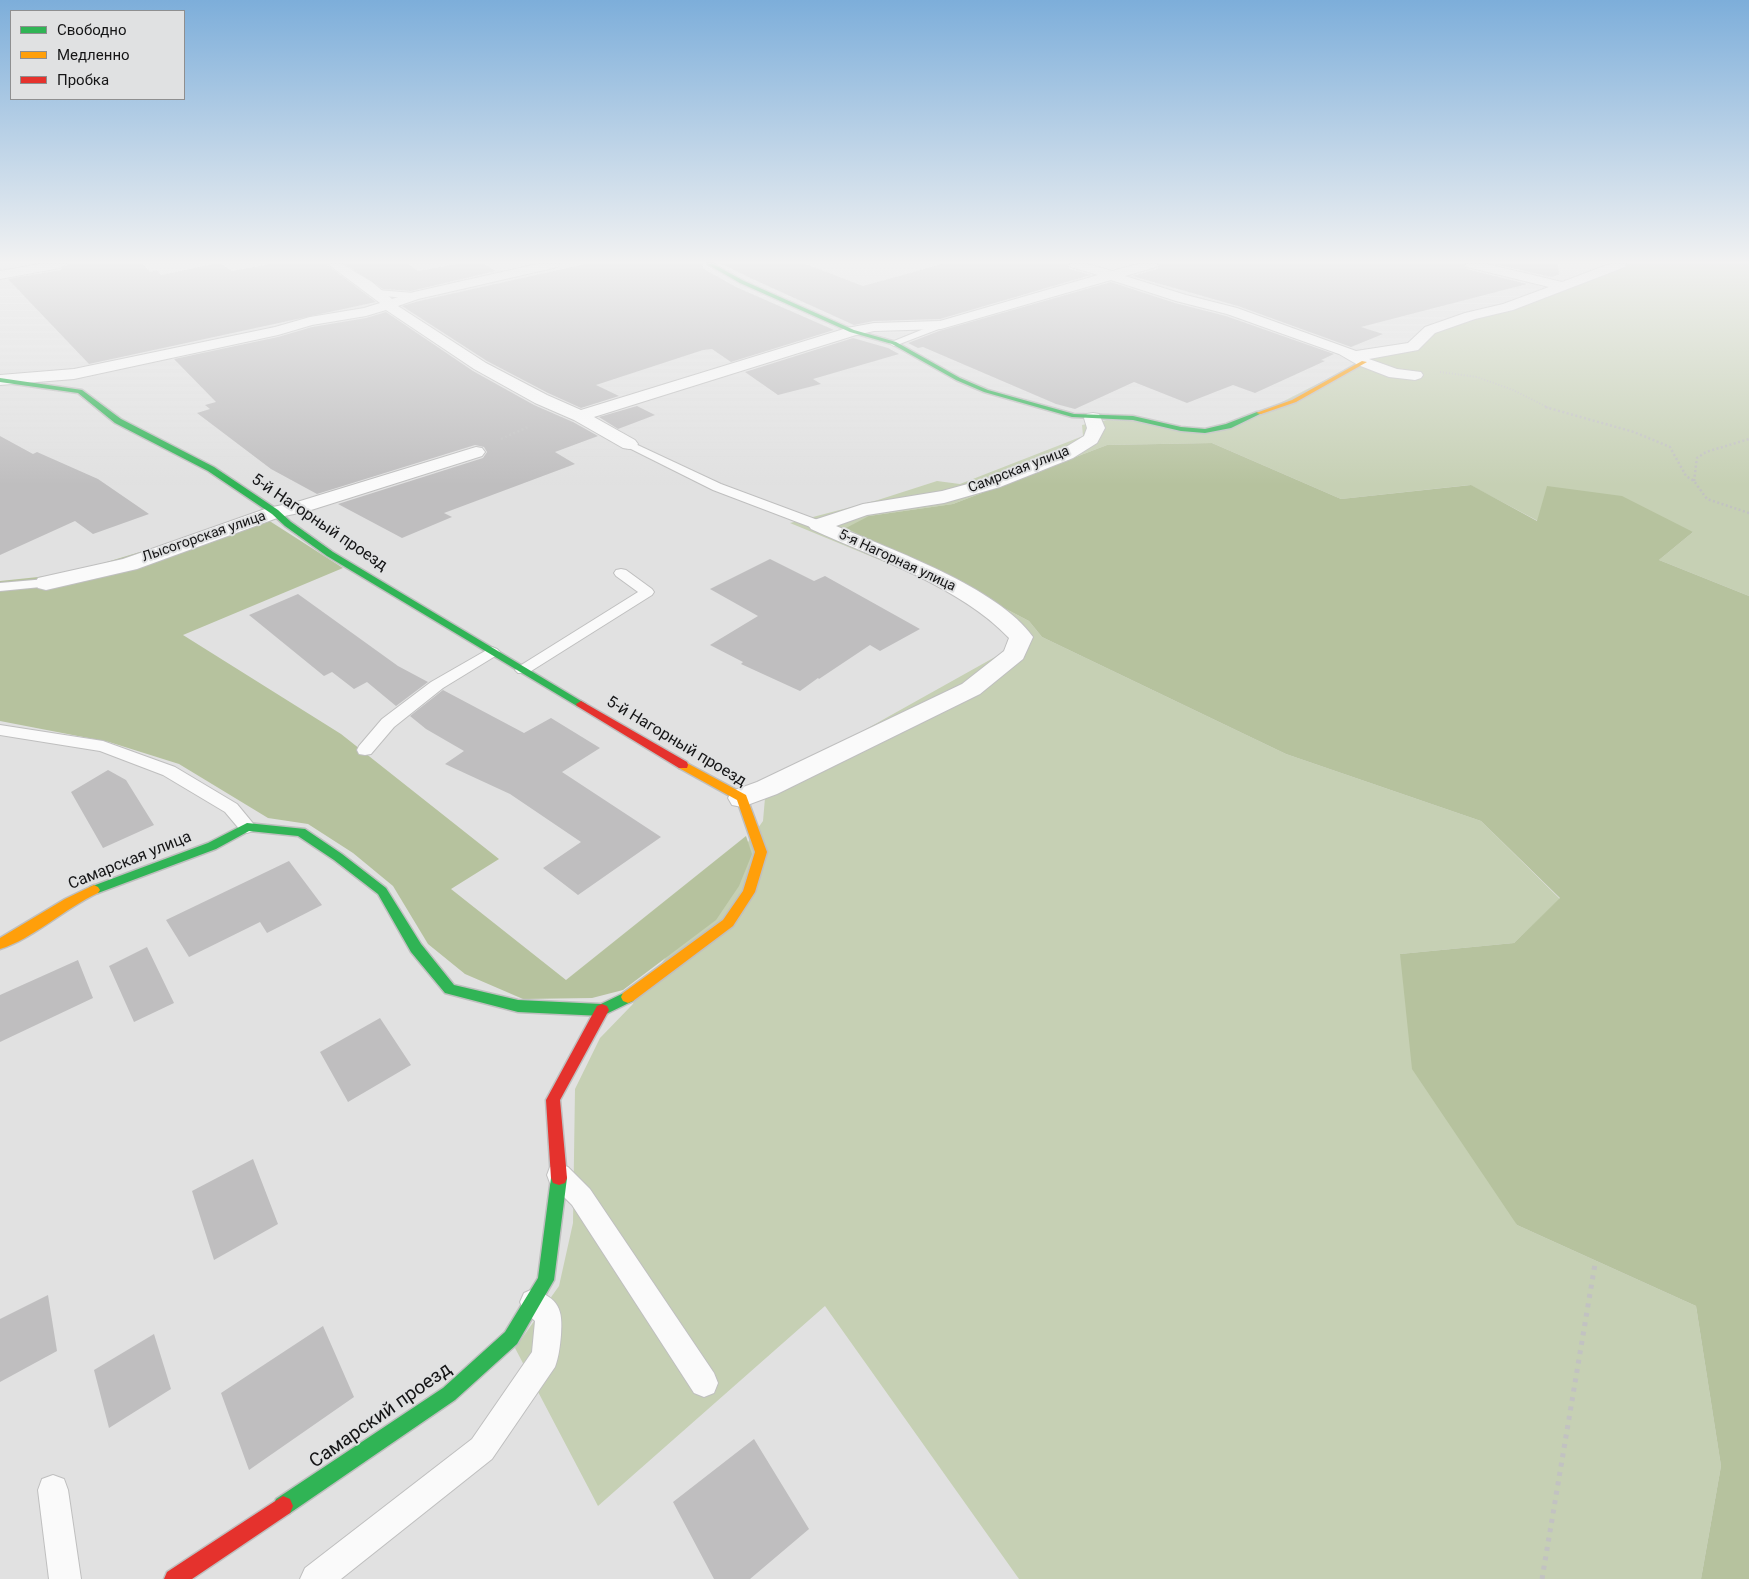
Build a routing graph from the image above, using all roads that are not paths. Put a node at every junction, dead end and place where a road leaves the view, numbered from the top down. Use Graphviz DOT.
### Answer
graph roads {
  1 [pos="246,338"];
  2 [pos="436,338"];
  3 [pos="838,338"];
  4 [pos="875,338"];
  5 [pos="908,338"];
  6 [pos="1303,338"];
  7 [pos="1422,338"];
  8 [pos="894,343"];
  9 [pos="1360,359"];
  10 [pos="1415,375"];
  11 [pos="0,380"];
  12 [pos="580,416"];
  13 [pos="1093,418"];
  14 [pos="629,444"];
  15 [pos="476,452"];
  16 [pos="275,512"];
  17 [pos="818,525"];
  18 [pos="621,573"];
  19 [pos="46,582"];
  20 [pos="0,587"];
  21 [pos="492,652"];
  22 [pos="523,670"];
  23 [pos="0,730"];
  24 [pos="365,750"];
  25 [pos="742,798"];
  26 [pos="247,827"];
  27 [pos="0,944"];
  28 [pos="602,1010"];
  29 [pos="559,1174"];
  30 [pos="533,1302"];
  31 [pos="704,1383"];
  32 [pos="53,1490"];
  33 [pos="65,1579"];
  34 [pos="174,1579"];
  35 [pos="316,1579"];
  1 -- 11 [label="street"];
  2 -- 12 [label="street"];
  3 -- 12 [label="street"];
  4 -- 8 [label="street"];
  5 -- 8 [label="lane"];
  6 -- 9 [label="street"];
  7 -- 9 [label="street"];
  8 -- 13 [label="street"];
  9 -- 10 [label="street"];
  9 -- 13 [label="street"];
  11 -- 16 [label="street, 5-й Нагорный проезд"];
  12 -- 14 [label="street"];
  13 -- 17 [label="street, Самрская улица"];
  14 -- 17 [label="lane"];
  15 -- 16 [label="street, Лысогорская улица"];
  16 -- 19 [label="street, Лысогорская улица"];
  16 -- 21 [label="street, 5-й Нагорный проезд"];
  17 -- 25 [label="street, 5-я Нагорная улица"];
  18 -- 22 [label="lane"];
  19 -- 20 [label="lane"];
  21 -- 22 [label="street, 5-й Нагорный проезд"];
  21 -- 24 [label="lane"];
  22 -- 25 [label="street, 5-й Нагорный проезд"];
  23 -- 26 [label="lane"];
  25 -- 28 [label="street, 5-й Нагорный проезд"];
  26 -- 27 [label="street, Самарская улица"];
  26 -- 28 [label="street, 5-й Нагорный проезд"];
  28 -- 29 [label="street, Самарский проезд"];
  29 -- 30 [label="street, Самарский проезд"];
  29 -- 31 [label="lane"];
  30 -- 34 [label="street, Самарский проезд"];
  30 -- 35 [label="lane"];
  32 -- 33 [label="lane"];
}
